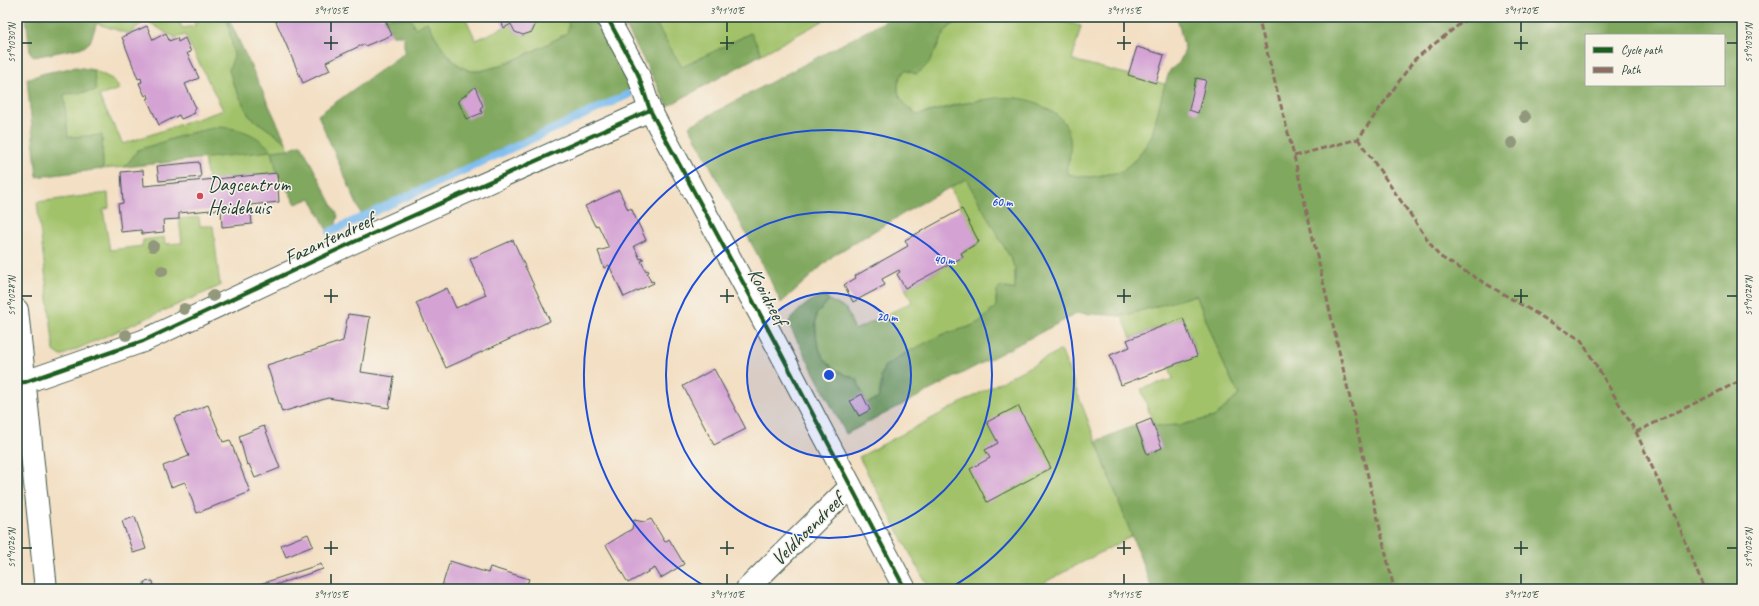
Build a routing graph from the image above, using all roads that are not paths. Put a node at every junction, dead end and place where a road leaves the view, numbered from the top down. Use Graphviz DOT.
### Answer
graph roads {
  1 [pos="607,17"];
  2 [pos="650,110"];
  3 [pos="17,310"];
  4 [pos="21,382"];
  5 [pos="850,487"];
  6 [pos="46,589"];
  7 [pos="747,589"];
  8 [pos="905,589"];
  1 -- 2 [label="street, Kooidreef"];
  2 -- 4 [label="street, Fazantendreef"];
  2 -- 5 [label="street, Kooidreef"];
  3 -- 4 [label="street"];
  4 -- 6 [label="street"];
  5 -- 7 [label="street, Veldhoendreef"];
  5 -- 8 [label="street, Kooidreef"];
}
